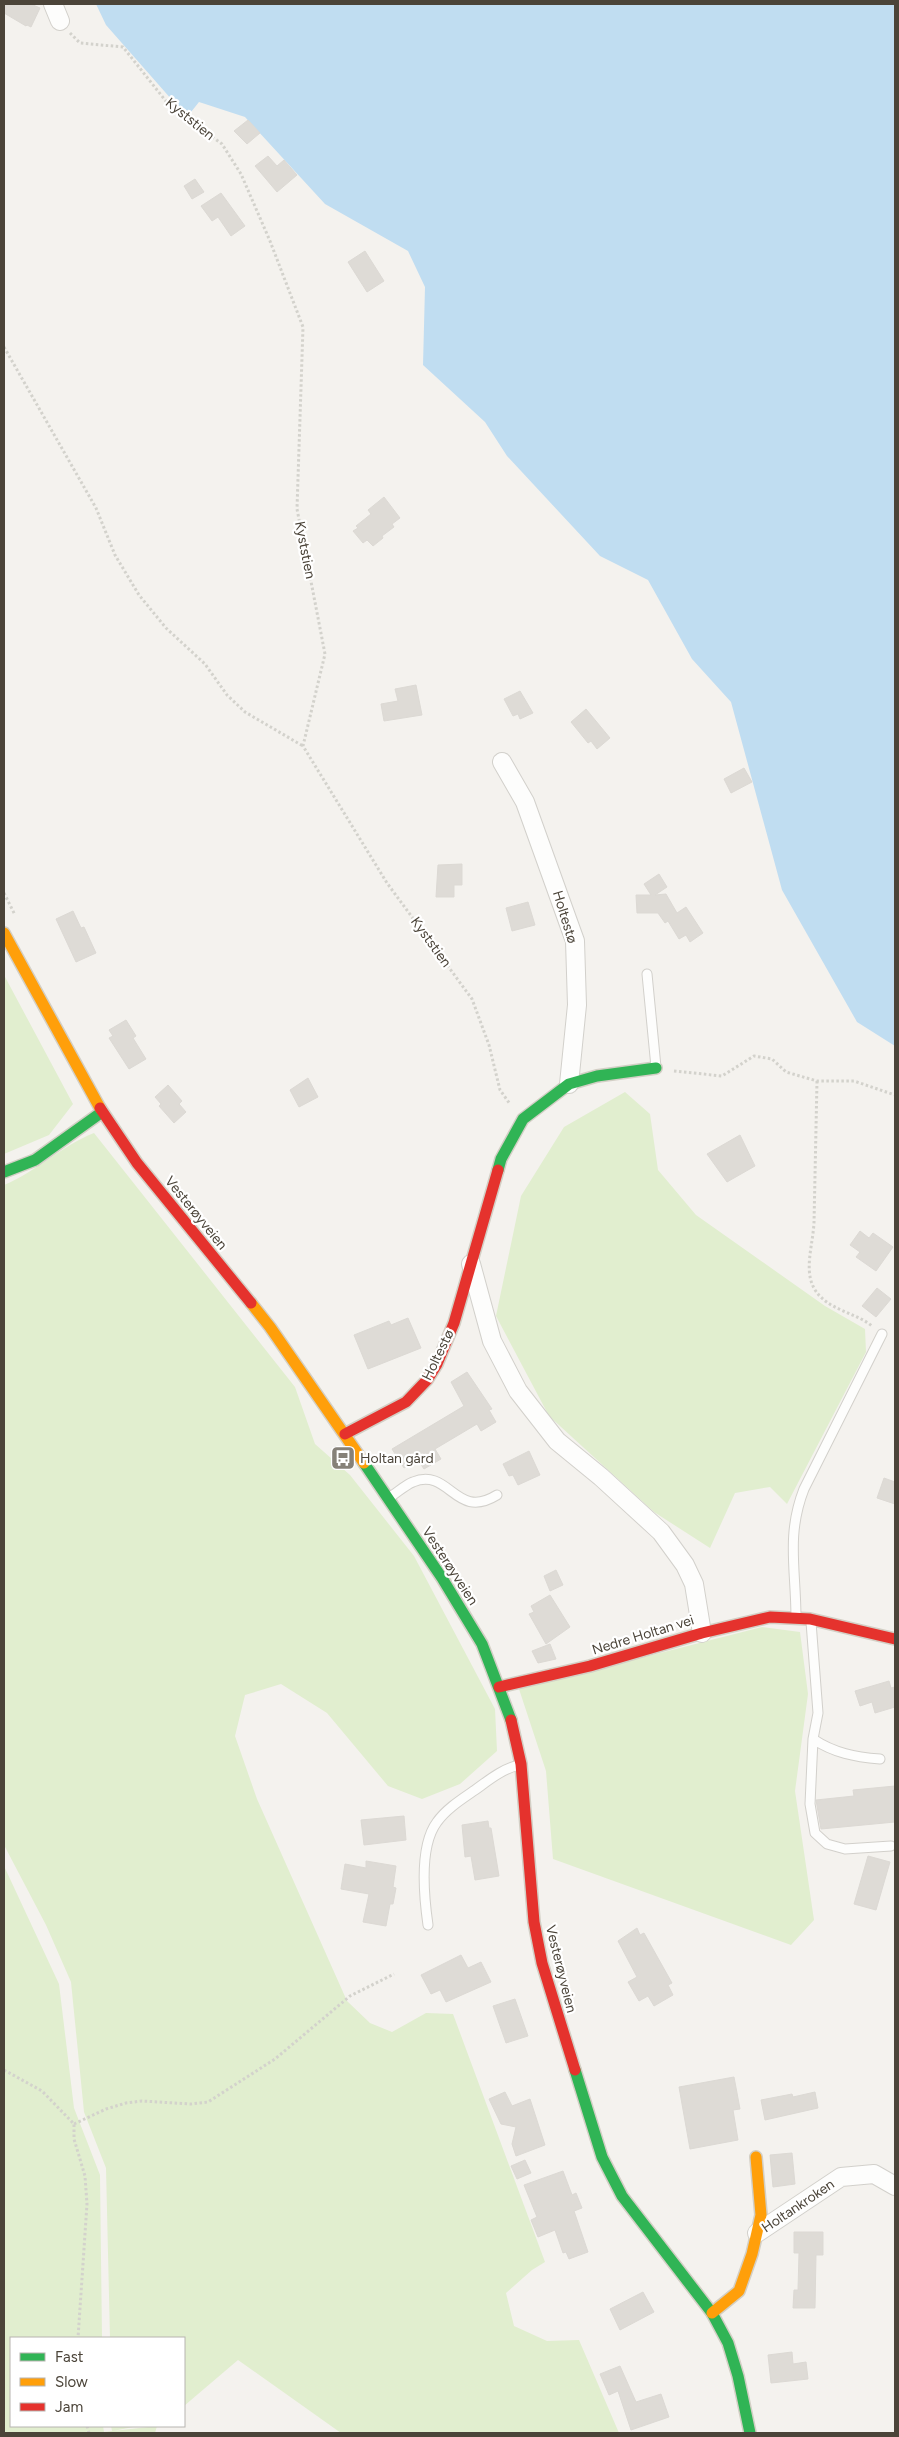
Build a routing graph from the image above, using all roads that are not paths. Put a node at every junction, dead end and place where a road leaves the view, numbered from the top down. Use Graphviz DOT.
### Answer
graph roads {
  1 [pos="53,4"];
  2 [pos="60,21"];
  3 [pos="502,762"];
  4 [pos="4,933"];
  5 [pos="647,974"];
  6 [pos="656,1068"];
  7 [pos="569,1084"];
  8 [pos="102,1112"];
  9 [pos="4,1172"];
  10 [pos="471,1263"];
  11 [pos="882,1334"];
  12 [pos="345,1434"];
  13 [pos="497,1494"];
  14 [pos="387,1498"];
  15 [pos="796,1618"];
  16 [pos="810,1619"];
  17 [pos="702,1633"];
  18 [pos="895,1639"];
  19 [pos="499,1687"];
  20 [pos="813,1738"];
  21 [pos="880,1759"];
  22 [pos="521,1764"];
  23 [pos="891,1846"];
  24 [pos="428,1925"];
  25 [pos="756,2157"];
  26 [pos="895,2186"];
  27 [pos="757,2234"];
  28 [pos="712,2313"];
  29 [pos="750,2433"];
  1 -- 2 [label="street"];
  3 -- 7 [label="street, Holtestø"];
  4 -- 8 [label="main road, Vesterøyveien"];
  5 -- 6 [label="lane"];
  6 -- 7 [label="main road, Holtestø"];
  7 -- 10 [label="main road, Holtestø"];
  8 -- 9 [label="main road"];
  8 -- 12 [label="main road, Vesterøyveien"];
  10 -- 12 [label="main road, Holtestø"];
  10 -- 17 [label="street"];
  11 -- 15 [label="lane"];
  12 -- 14 [label="main road, Vesterøyveien"];
  13 -- 14 [label="lane"];
  14 -- 19 [label="main road, Vesterøyveien"];
  15 -- 16 [label="main road, Nedre Holtan vei"];
  15 -- 17 [label="main road, Nedre Holtan vei"];
  16 -- 18 [label="main road, Nedre Holtan vei"];
  16 -- 20 [label="lane"];
  17 -- 19 [label="main road, Nedre Holtan vei"];
  19 -- 22 [label="main road, Vesterøyveien"];
  20 -- 21 [label="lane"];
  20 -- 23 [label="lane"];
  22 -- 24 [label="lane"];
  22 -- 28 [label="main road, Vesterøyveien"];
  25 -- 27 [label="main road"];
  26 -- 27 [label="street, Holtankroken"];
  27 -- 28 [label="main road"];
  28 -- 29 [label="main road, Vesterøyveien"];
}
